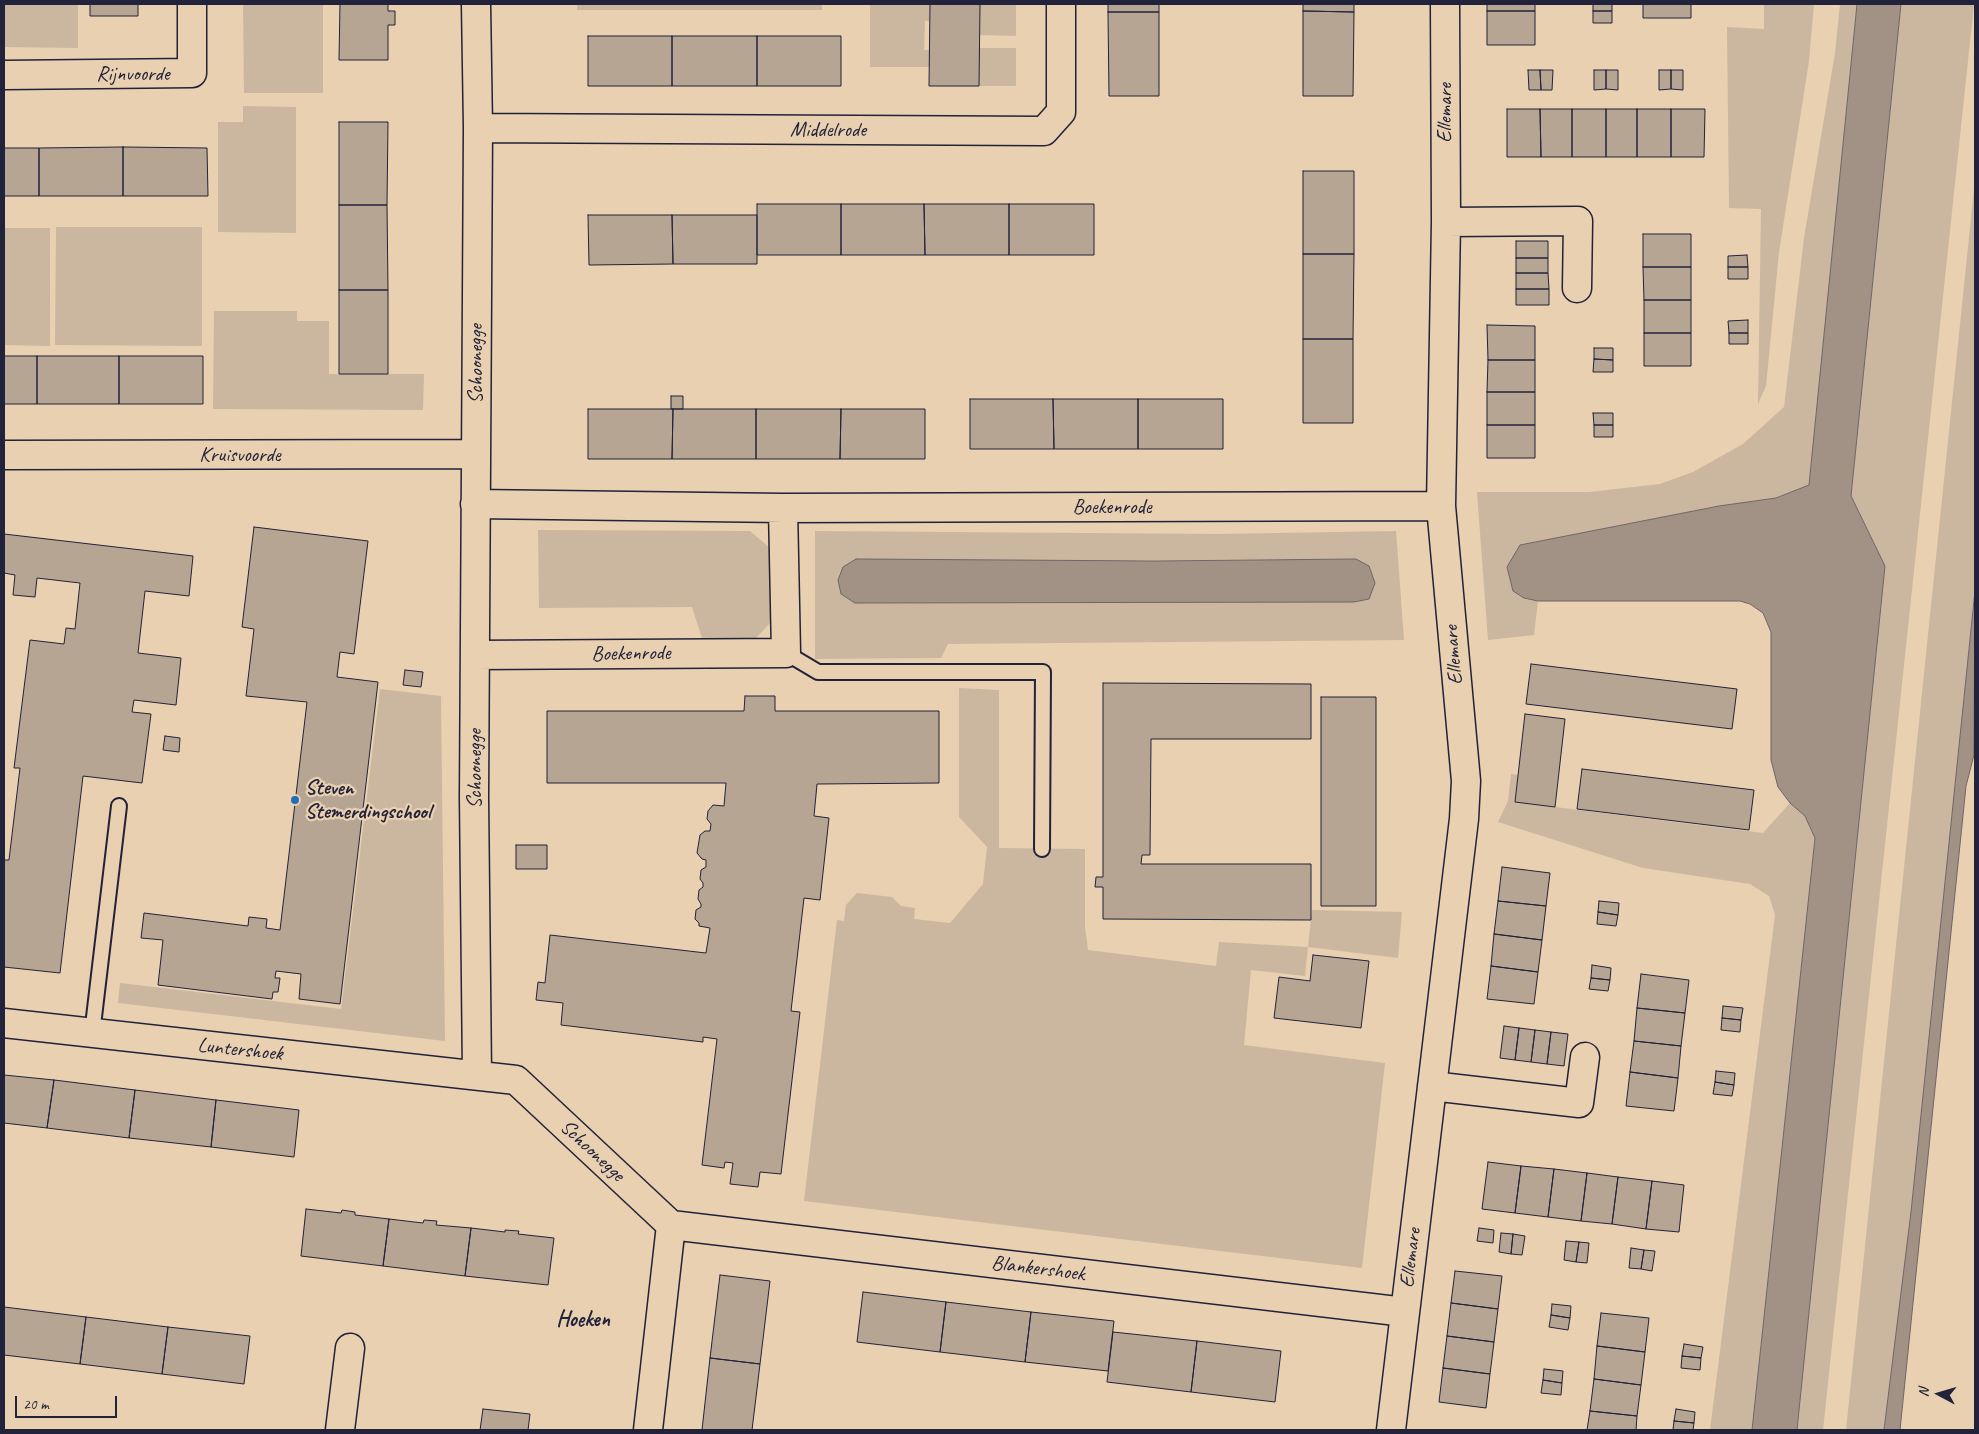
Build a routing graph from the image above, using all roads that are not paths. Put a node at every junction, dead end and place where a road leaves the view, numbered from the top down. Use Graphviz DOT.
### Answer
graph roads {
  1 [pos="192,4"];
  2 [pos="476,4"];
  3 [pos="1061,4"];
  4 [pos="1445,4"];
  5 [pos="4,75"];
  6 [pos="478,128"];
  7 [pos="1446,222"];
  8 [pos="1578,288"];
  9 [pos="4,454"];
  10 [pos="475,454"];
  11 [pos="475,504"];
  12 [pos="1441,506"];
  13 [pos="783,508"];
  14 [pos="786,652"];
  15 [pos="476,655"];
  16 [pos="119,806"];
  17 [pos="1042,849"];
  18 [pos="4,1023"];
  19 [pos="92,1034"];
  20 [pos="1585,1058"];
  21 [pos="478,1076"];
  22 [pos="1432,1086"];
  23 [pos="671,1225"];
  24 [pos="1405,1312"];
  25 [pos="350,1348"];
  26 [pos="340,1430"];
  27 [pos="648,1430"];
  28 [pos="1391,1430"];
  1 -- 5 [label="street, Rijnvoorde"];
  2 -- 6 [label="street, Schoonegge"];
  3 -- 6 [label="street, Middelrode"];
  4 -- 7 [label="street, Ellemare"];
  6 -- 10 [label="street, Schoonegge"];
  7 -- 8 [label="street"];
  7 -- 12 [label="street, Ellemare"];
  9 -- 10 [label="street, Kruisvoorde"];
  10 -- 11 [label="street, Schoonegge"];
  11 -- 13 [label="street, Boekenrode"];
  11 -- 15 [label="street, Schoonegge"];
  12 -- 13 [label="street, Boekenrode"];
  12 -- 22 [label="street, Ellemare"];
  13 -- 14 [label="street"];
  14 -- 15 [label="street, Boekenrode"];
  14 -- 17 [label="lane"];
  15 -- 21 [label="street, Schoonegge"];
  16 -- 19 [label="lane"];
  18 -- 19 [label="street, Luntershoek"];
  19 -- 21 [label="street, Luntershoek"];
  20 -- 22 [label="street"];
  21 -- 23 [label="street, Schoonegge"];
  22 -- 24 [label="street, Ellemare"];
  23 -- 24 [label="street, Blankershoek"];
  23 -- 27 [label="street"];
  24 -- 28 [label="street, Ellemare"];
  25 -- 26 [label="street"];
}
